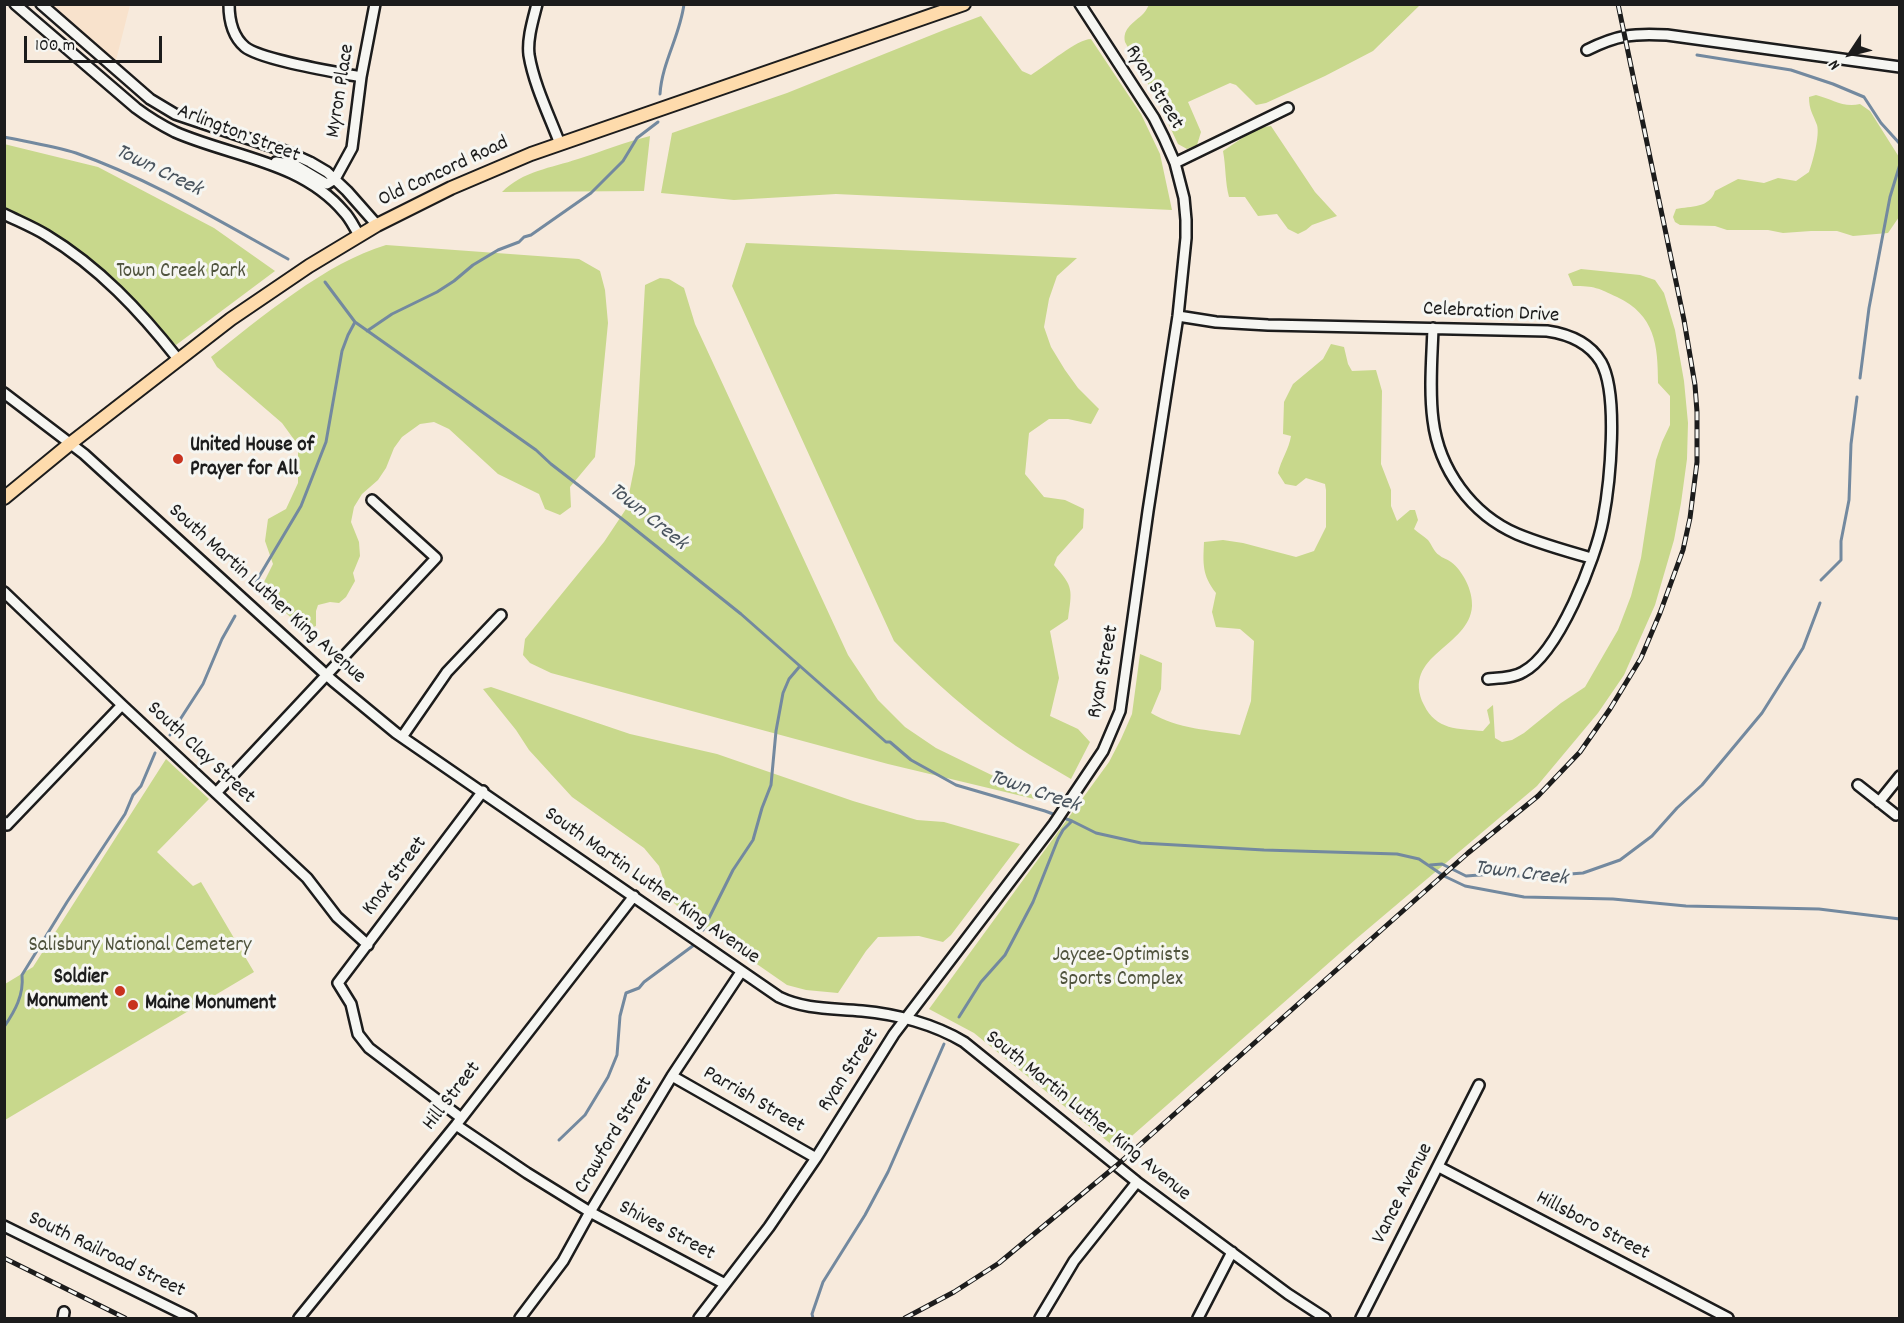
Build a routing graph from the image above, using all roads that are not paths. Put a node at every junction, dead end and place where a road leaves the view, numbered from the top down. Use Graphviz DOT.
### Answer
graph roads {
  1 [pos="15,4"];
  2 [pos="41,4"];
  3 [pos="230,4"];
  4 [pos="375,4"];
  5 [pos="537,4"];
  6 [pos="964,4"];
  7 [pos="1080,4"];
  8 [pos="1587,50"];
  9 [pos="1899,67"];
  10 [pos="361,77"];
  11 [pos="1288,108"];
  12 [pos="560,144"];
  13 [pos="251,158"];
  14 [pos="1175,163"];
  15 [pos="335,179"];
  16 [pos="4,214"];
  17 [pos="377,225"];
  18 [pos="359,235"];
  19 [pos="1178,316"];
  20 [pos="1433,328"];
  21 [pos="178,359"];
  22 [pos="4,393"];
  23 [pos="71,443"];
  24 [pos="4,498"];
  25 [pos="372,500"];
  26 [pos="1591,558"];
  27 [pos="4,591"];
  28 [pos="501,615"];
  29 [pos="326,675"];
  30 [pos="1488,679"];
  31 [pos="122,705"];
  32 [pos="402,737"];
  33 [pos="1899,776"];
  34 [pos="1858,785"];
  35 [pos="483,791"];
  36 [pos="216,793"];
  37 [pos="1879,802"];
  38 [pos="1896,815"];
  39 [pos="6,823"];
  40 [pos="634,897"];
  41 [pos="368,945"];
  42 [pos="741,972"];
  43 [pos="338,983"];
  44 [pos="906,1019"];
  45 [pos="672,1076"];
  46 [pos="1479,1086"];
  47 [pos="458,1121"];
  48 [pos="816,1158"];
  49 [pos="1439,1167"];
  50 [pos="1137,1182"];
  51 [pos="590,1212"];
  52 [pos="4,1226"];
  53 [pos="1232,1252"];
  54 [pos="725,1284"];
  55 [pos="191,1318"];
  56 [pos="299,1318"];
  57 [pos="520,1318"];
  58 [pos="699,1318"];
  59 [pos="1040,1318"];
  60 [pos="1198,1318"];
  61 [pos="1325,1318"];
  62 [pos="1361,1318"];
  63 [pos="1728,1318"];
  1 -- 13 [label="street, Arlington Street"];
  2 -- 15 [label="street, Arlington Street"];
  3 -- 10 [label="street"];
  4 -- 10 [label="street, Myron Place"];
  5 -- 12 [label="street"];
  6 -- 12 [label="main road, Old Concord Road"];
  7 -- 14 [label="street, Ryan Street"];
  8 -- 9 [label="street"];
  10 -- 15 [label="street, Myron Place"];
  11 -- 14 [label="street"];
  12 -- 17 [label="main road, Old Concord Road"];
  13 -- 15 [label="street"];
  13 -- 18 [label="street, Arlington Street"];
  14 -- 19 [label="street, Ryan Street"];
  15 -- 17 [label="street, Arlington Street"];
  16 -- 21 [label="street"];
  17 -- 18 [label="main road, Old Concord Road"];
  18 -- 21 [label="main road, Old Concord Road"];
  19 -- 20 [label="street, Celebration Drive"];
  19 -- 44 [label="street, Ryan Street"];
  20 -- 26 [label="street"];
  20 -- 26 [label="street, Celebration Drive"];
  21 -- 23 [label="main road, Old Concord Road"];
  22 -- 23 [label="street, South Martin Luther King Avenue"];
  23 -- 24 [label="main road, Old Concord Road"];
  23 -- 29 [label="street, South Martin Luther King Avenue"];
  25 -- 29 [label="street"];
  26 -- 30 [label="street, Celebration Drive"];
  27 -- 31 [label="street, South Clay Street"];
  28 -- 32 [label="street"];
  29 -- 32 [label="street, South Martin Luther King Avenue"];
  29 -- 36 [label="street"];
  31 -- 36 [label="street, South Clay Street"];
  31 -- 39 [label="street"];
  32 -- 35 [label="street, South Martin Luther King Avenue"];
  33 -- 37 [label="street"];
  34 -- 37 [label="street"];
  35 -- 40 [label="street, South Martin Luther King Avenue"];
  35 -- 41 [label="street, Knox Street"];
  36 -- 41 [label="street, South Clay Street"];
  37 -- 38 [label="street"];
  40 -- 42 [label="street, South Martin Luther King Avenue"];
  40 -- 47 [label="street, Hill Street"];
  41 -- 43 [label="street, Knox Street"];
  42 -- 44 [label="street, South Martin Luther King Avenue"];
  42 -- 45 [label="street, Crawford Street"];
  43 -- 47 [label="street, Shives Street"];
  44 -- 48 [label="street, Ryan Street"];
  44 -- 50 [label="street, South Martin Luther King Avenue"];
  45 -- 48 [label="street, Parrish Street"];
  45 -- 51 [label="street, Crawford Street"];
  46 -- 49 [label="street, Vance Avenue"];
  47 -- 51 [label="street, Shives Street"];
  47 -- 56 [label="street, Hill Street"];
  48 -- 54 [label="street, Ryan Street"];
  49 -- 62 [label="street, Vance Avenue"];
  49 -- 63 [label="street, Hillsboro Street"];
  50 -- 53 [label="street, South Martin Luther King Avenue"];
  50 -- 59 [label="street"];
  51 -- 54 [label="street, Shives Street"];
  51 -- 57 [label="street, Crawford Street"];
  52 -- 55 [label="street, South Railroad Street"];
  53 -- 60 [label="street"];
  53 -- 61 [label="street, South Martin Luther King Avenue"];
  54 -- 58 [label="street, Ryan Street"];
}
